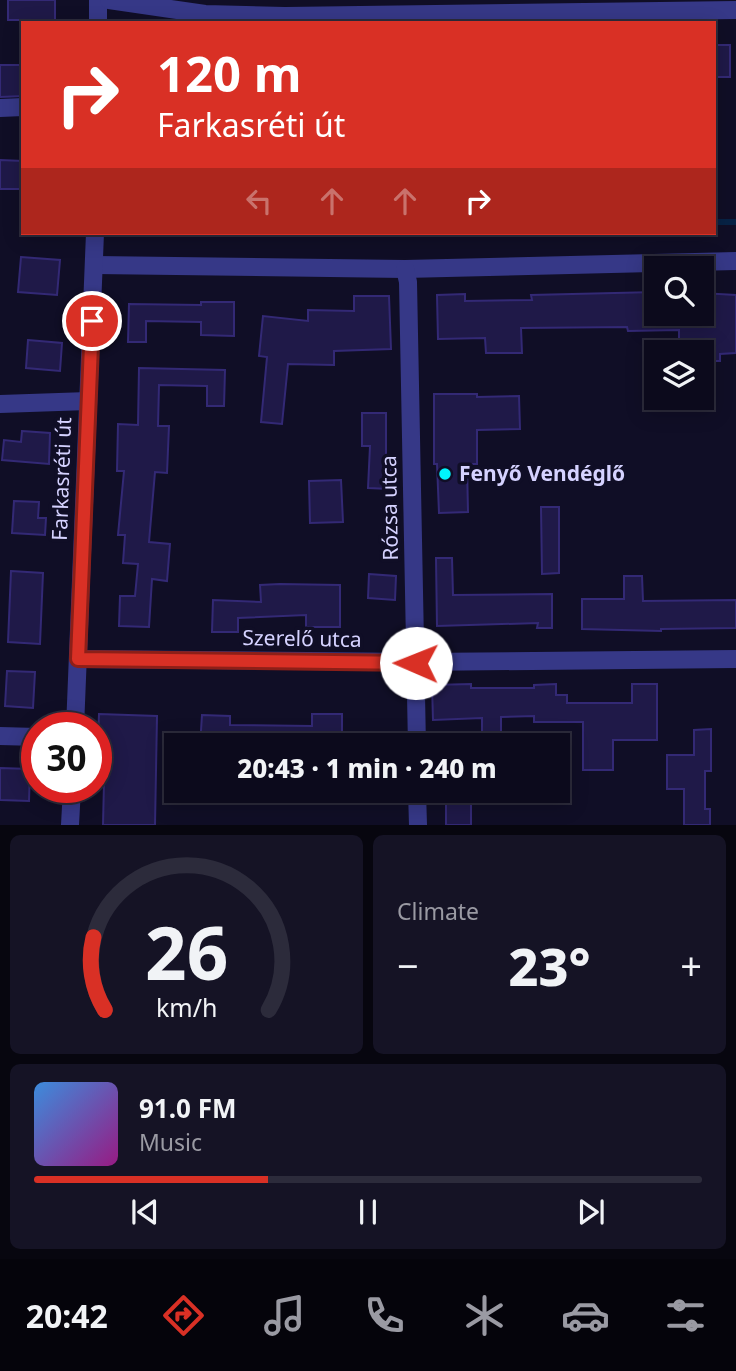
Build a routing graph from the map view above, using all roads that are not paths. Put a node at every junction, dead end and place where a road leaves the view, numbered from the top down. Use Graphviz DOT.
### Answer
graph roads {
  1 [pos="98,0"];
  2 [pos="109,0"];
  3 [pos="345,7"];
  4 [pos="736,10"];
  5 [pos="98,21"];
  6 [pos="21,107"];
  7 [pos="0,108"];
  8 [pos="95,235"];
  9 [pos="736,261"];
  10 [pos="94,265"];
  11 [pos="405,269"];
  12 [pos="88,401"];
  13 [pos="0,404"];
  14 [pos="78,659"];
  15 [pos="736,659"];
  16 [pos="416,663"];
  17 [pos="76,712"];
  18 [pos="417,733"];
  19 [pos="0,736"];
  20 [pos="21,737"];
  21 [pos="71,803"];
  22 [pos="418,803"];
  23 [pos="70,825"];
  24 [pos="418,825"];
  1 -- 5 [label="street"];
  2 -- 3 [label="street"];
  3 -- 4 [label="street"];
  6 -- 7 [label="street"];
  8 -- 10 [label="street, Farkasréti út"];
  9 -- 11 [label="street"];
  10 -- 11 [label="street"];
  10 -- 12 [label="street, Farkasréti út"];
  11 -- 16 [label="street, Rózsa utca"];
  12 -- 13 [label="street"];
  12 -- 14 [label="street, Farkasréti út"];
  14 -- 16 [label="street, Szerelő utca"];
  14 -- 17 [label="street, Farkasréti út"];
  15 -- 16 [label="street, Szerelő utca"];
  16 -- 18 [label="street, Rózsa utca"];
  19 -- 20 [label="street"];
  21 -- 23 [label="street"];
  22 -- 24 [label="street"];
}
